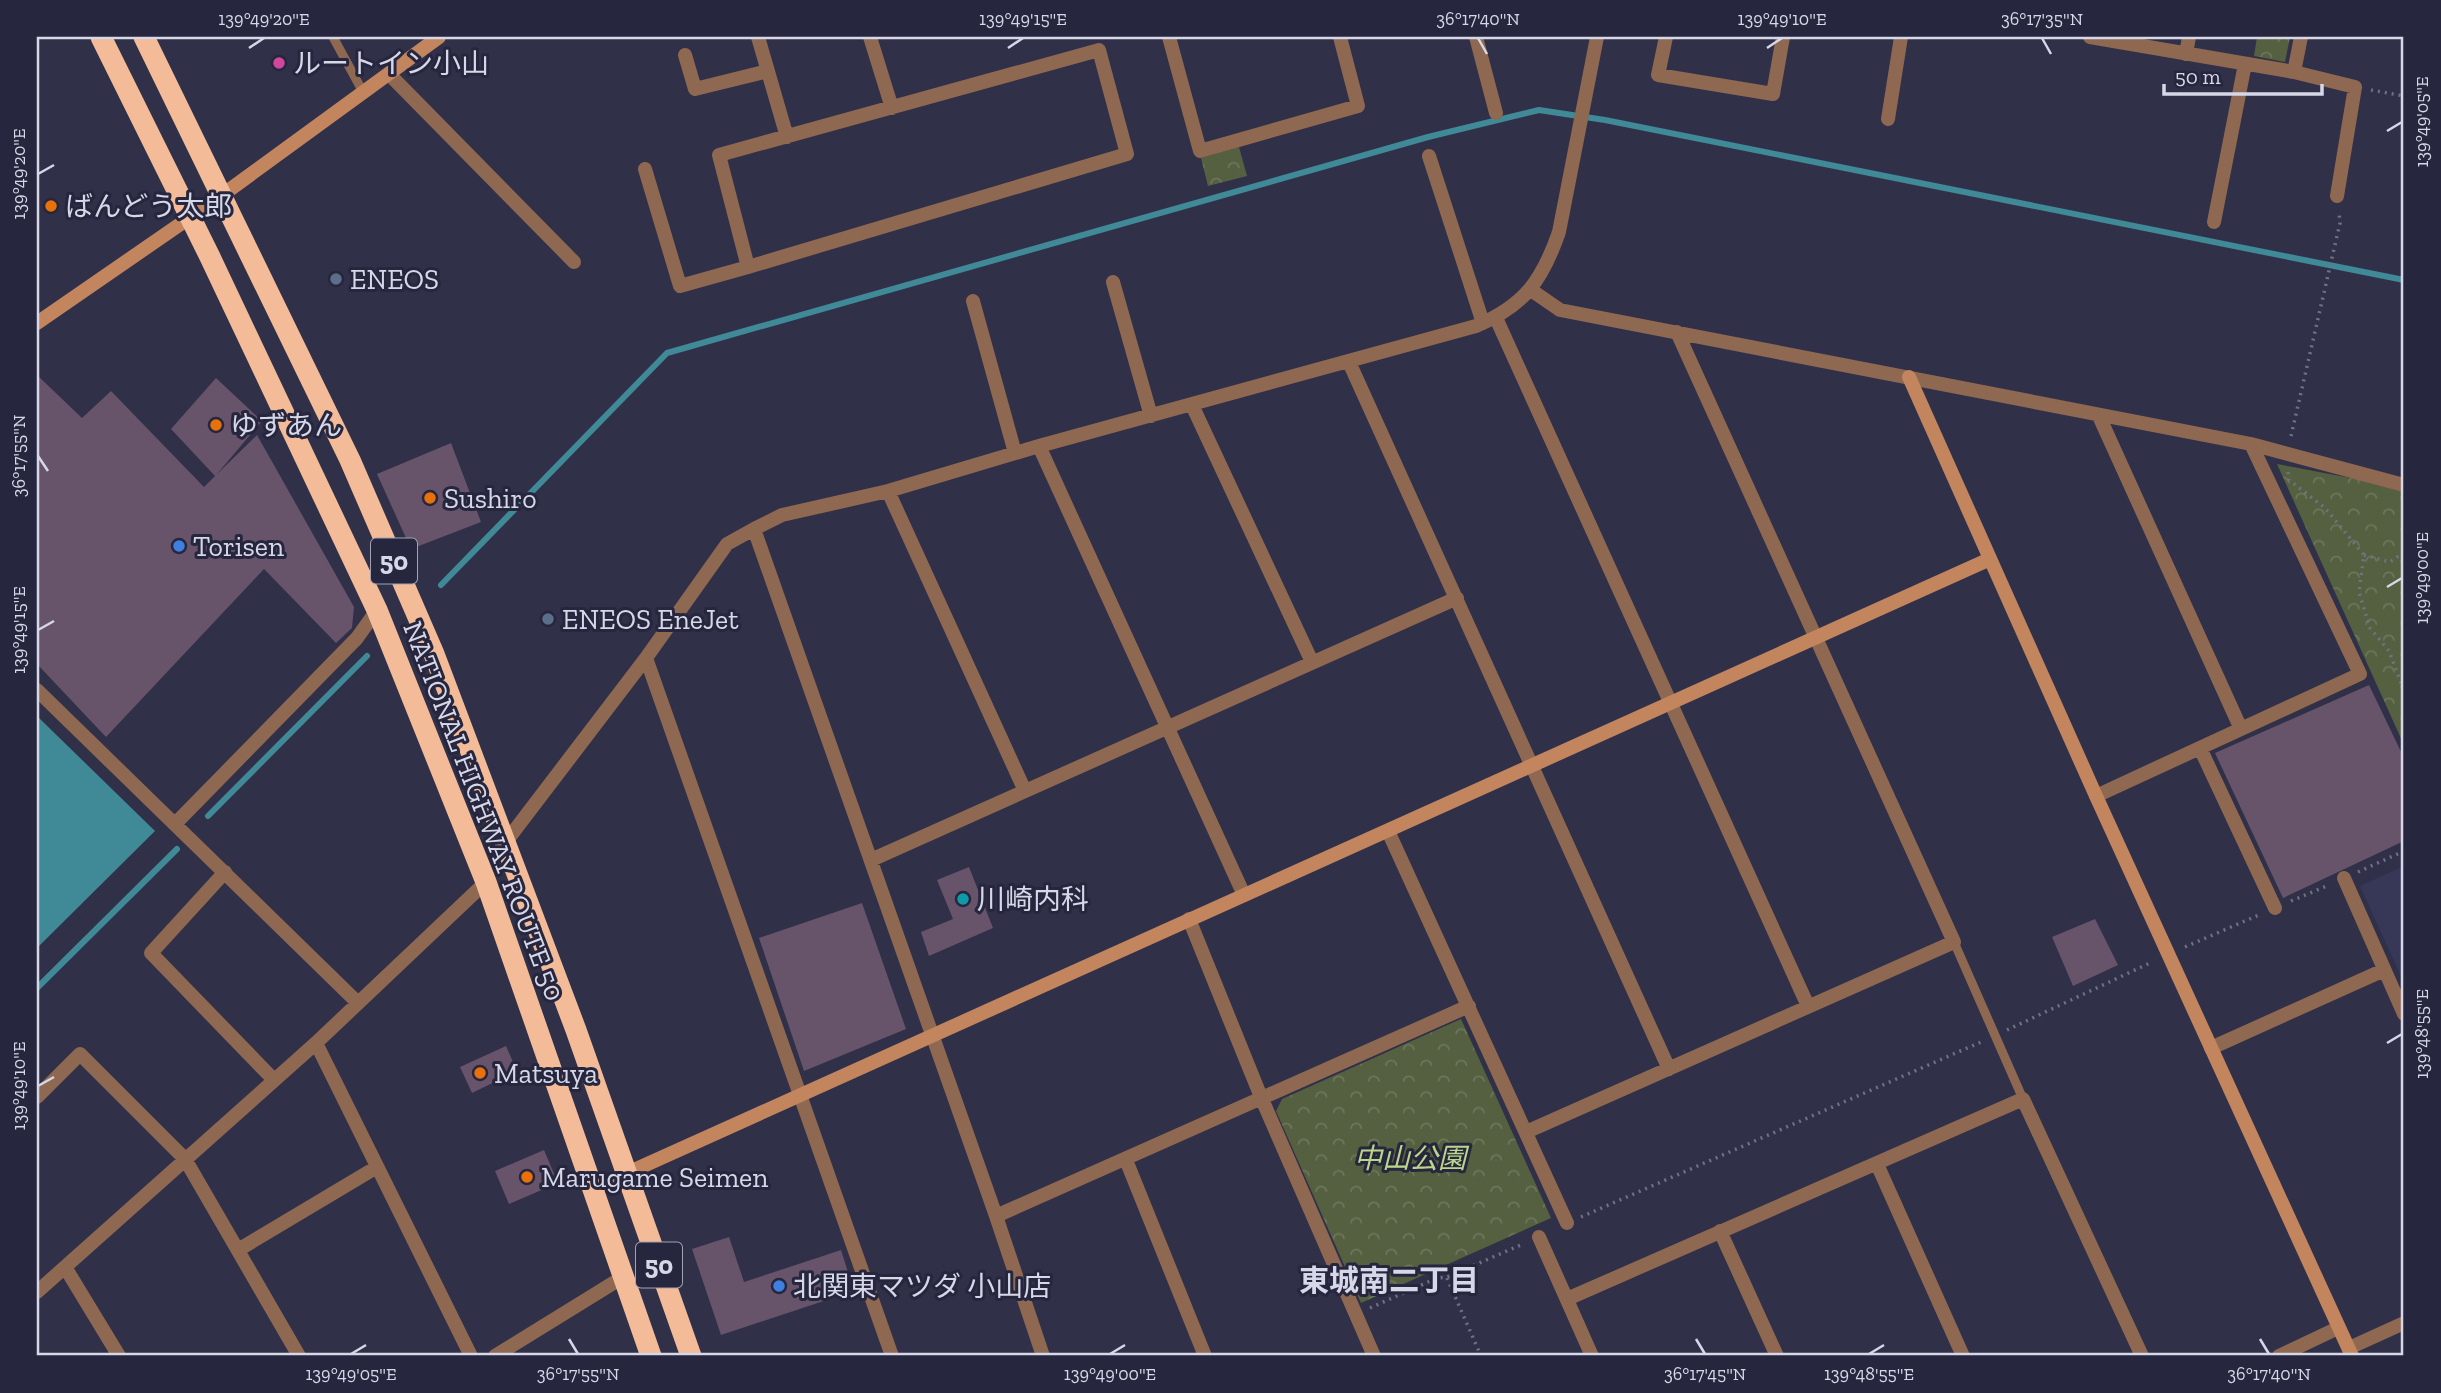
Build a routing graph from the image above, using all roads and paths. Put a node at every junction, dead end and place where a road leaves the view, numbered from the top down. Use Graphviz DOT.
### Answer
graph roads {
  1 [pos="101,37"];
  2 [pos="144,37"];
  3 [pos="333,37"];
  4 [pos="439,37"];
  5 [pos="758,37"];
  6 [pos="870,37"];
  7 [pos="1169,37"];
  8 [pos="1340,37"];
  9 [pos="1476,37"];
  10 [pos="1597,37"];
  11 [pos="1666,37"];
  12 [pos="1783,37"];
  13 [pos="1901,37"];
  14 [pos="2090,37"];
  15 [pos="2189,37"];
  16 [pos="2301,37"];
  17 [pos="2186,54"];
  18 [pos="685,55"];
  19 [pos="2245,64"];
  20 [pos="768,71"];
  21 [pos="2294,72"];
  22 [pos="389,74"];
  23 [pos="2355,87"];
  24 [pos="363,92"];
  25 [pos="2404,96"];
  26 [pos="892,108"];
  27 [pos="1496,113"];
  28 [pos="1888,119"];
  29 [pos="787,137"];
  30 [pos="1429,156"];
  31 [pos="645,169"];
  32 [pos="221,196"];
  33 [pos="2337,196"];
  34 [pos="190,217"];
  35 [pos="2214,222"];
  36 [pos="574,262"];
  37 [pos="748,267"];
  38 [pos="1113,282"];
  39 [pos="1531,290"];
  40 [pos="973,302"];
  41 [pos="37,321"];
  42 [pos="1489,321"];
  43 [pos="1677,332"];
  44 [pos="1349,362"];
  45 [pos="1909,377"];
  46 [pos="1192,405"];
  47 [pos="1151,416"];
  48 [pos="2099,416"];
  49 [pos="2251,444"];
  50 [pos="1039,446"];
  51 [pos="1015,453"];
  52 [pos="2287,454"];
  53 [pos="2404,485"];
  54 [pos="888,491"];
  55 [pos="754,529"];
  56 [pos="2404,552"];
  57 [pos="2364,555"];
  58 [pos="1990,559"];
  59 [pos="1457,598"];
  60 [pos="377,610"];
  61 [pos="1817,638"];
  62 [pos="646,657"];
  63 [pos="1312,662"];
  64 [pos="37,690"];
  65 [pos="2404,691"];
  66 [pos="1671,703"];
  67 [pos="1167,728"];
  68 [pos="2241,729"];
  69 [pos="2200,748"];
  70 [pos="1533,765"];
  71 [pos="1025,791"];
  72 [pos="2096,796"];
  73 [pos="176,823"];
  74 [pos="1388,831"];
  75 [pos="505,843"];
  76 [pos="871,860"];
  77 [pos="225,872"];
  78 [pos="2344,878"];
  79 [pos="486,882"];
  80 [pos="1244,895"];
  81 [pos="2275,908"];
  82 [pos="1189,919"];
  83 [pos="1954,942"];
  84 [pos="2168,955"];
  85 [pos="2384,970"];
  86 [pos="358,1003"];
  87 [pos="1469,1006"];
  88 [pos="1808,1006"];
  89 [pos="2404,1014"];
  90 [pos="1996,1035"];
  91 [pos="931,1037"];
  92 [pos="316,1043"];
  93 [pos="2211,1048"];
  94 [pos="1669,1069"];
  95 [pos="274,1080"];
  96 [pos="800,1094"];
  97 [pos="37,1097"];
  98 [pos="1261,1097"];
  99 [pos="2023,1098"];
  100 [pos="1526,1132"];
  101 [pos="185,1159"];
  102 [pos="1126,1160"];
  103 [pos="1877,1164"];
  104 [pos="377,1167"];
  105 [pos="627,1174"];
  106 [pos="592,1189"];
  107 [pos="996,1216"];
  108 [pos="1567,1223"];
  109 [pos="1720,1231"];
  110 [pos="1539,1237"];
  111 [pos="238,1250"];
  112 [pos="65,1267"];
  113 [pos="1447,1277"];
  114 [pos="623,1278"];
  115 [pos="37,1293"];
  116 [pos="1567,1299"];
  117 [pos="1357,1314"];
  118 [pos="2404,1323"];
  119 [pos="2338,1328"];
  120 [pos="2350,1352"];
  121 [pos="119,1356"];
  122 [pos="299,1356"];
  123 [pos="471,1356"];
  124 [pos="495,1356"];
  125 [pos="651,1356"];
  126 [pos="691,1356"];
  127 [pos="892,1356"];
  128 [pos="1043,1356"];
  129 [pos="1206,1356"];
  130 [pos="1374,1356"];
  131 [pos="1481,1356"];
  132 [pos="1592,1356"];
  133 [pos="1777,1356"];
  134 [pos="1963,1356"];
  135 [pos="2142,1356"];
  136 [pos="2279,1356"];
  1 -- 34 [label="highway, NATIONAL HIGHWAY ROUTE 50 / 50"];
  2 -- 32 [label="highway, NATIONAL HIGHWAY ROUTE 50 / 50"];
  3 -- 24 [label="lane"];
  4 -- 22 [label="street"];
  5 -- 20 [label="street"];
  6 -- 26 [label="street"];
  7 -- 8 [label="street"];
  9 -- 27 [label="street"];
  10 -- 39 [label="street"];
  11 -- 12 [label="street"];
  13 -- 28 [label="street"];
  14 -- 17 [label="street"];
  15 -- 17 [label="street"];
  16 -- 21 [label="street"];
  17 -- 19 [label="street"];
  18 -- 20 [label="street"];
  19 -- 21 [label="street"];
  19 -- 35 [label="street"];
  20 -- 29 [label="street"];
  21 -- 23 [label="street"];
  22 -- 24 [label="street"];
  22 -- 36 [label="street"];
  23 -- 25 [label="path"];
  23 -- 33 [label="street"];
  24 -- 32 [label="street"];
  26 -- 29 [label="street"];
  26 -- 37 [label="street"];
  29 -- 37 [label="street"];
  30 -- 42 [label="street"];
  31 -- 37 [label="street"];
  32 -- 34 [label="street"];
  32 -- 75 [label="highway, NATIONAL HIGHWAY ROUTE 50 / 50"];
  33 -- 52 [label="path"];
  34 -- 41 [label="street"];
  34 -- 60 [label="highway, NATIONAL HIGHWAY ROUTE 50 / 50"];
  38 -- 47 [label="street"];
  39 -- 42 [label="street"];
  39 -- 43 [label="street"];
  40 -- 51 [label="street"];
  42 -- 44 [label="street"];
  42 -- 66 [label="street"];
  43 -- 45 [label="street"];
  43 -- 61 [label="street"];
  44 -- 46 [label="street"];
  44 -- 59 [label="street"];
  45 -- 48 [label="street"];
  45 -- 58 [label="street"];
  46 -- 47 [label="street"];
  46 -- 63 [label="street"];
  47 -- 50 [label="street"];
  48 -- 49 [label="street"];
  48 -- 68 [label="street"];
  49 -- 52 [label="street"];
  49 -- 68 [label="street"];
  50 -- 51 [label="street"];
  50 -- 67 [label="street"];
  51 -- 54 [label="street"];
  52 -- 53 [label="street"];
  52 -- 57 [label="path"];
  54 -- 55 [label="street"];
  54 -- 71 [label="street"];
  55 -- 62 [label="street"];
  55 -- 76 [label="street"];
  56 -- 57 [label="path"];
  57 -- 65 [label="path"];
  58 -- 61 [label="street"];
  58 -- 72 [label="street"];
  59 -- 63 [label="street"];
  59 -- 70 [label="street"];
  60 -- 73 [label="street"];
  60 -- 79 [label="highway, NATIONAL HIGHWAY ROUTE 50 / 50"];
  61 -- 66 [label="street"];
  61 -- 83 [label="street"];
  62 -- 75 [label="street"];
  62 -- 96 [label="street"];
  63 -- 67 [label="street"];
  64 -- 73 [label="street"];
  66 -- 70 [label="street"];
  66 -- 88 [label="street"];
  67 -- 71 [label="street"];
  67 -- 80 [label="street"];
  68 -- 69 [label="street"];
  69 -- 72 [label="street"];
  69 -- 81 [label="street"];
  70 -- 74 [label="street"];
  70 -- 94 [label="street"];
  71 -- 76 [label="street"];
  72 -- 84 [label="street"];
  73 -- 77 [label="street"];
  74 -- 80 [label="street"];
  74 -- 87 [label="street"];
  75 -- 105 [label="highway, NATIONAL HIGHWAY ROUTE 50 / 50"];
  76 -- 91 [label="street"];
  77 -- 86 [label="street"];
  77 -- 95 [label="street"];
  78 -- 85 [label="street"];
  79 -- 86 [label="street"];
  79 -- 106 [label="highway, NATIONAL HIGHWAY ROUTE 50 / 50"];
  80 -- 82 [label="street"];
  82 -- 91 [label="street"];
  82 -- 98 [label="street"];
  83 -- 88 [label="street"];
  83 -- 90 [label="lane"];
  84 -- 90 [label="path"];
  84 -- 93 [label="street"];
  85 -- 89 [label="street"];
  85 -- 93 [label="street"];
  86 -- 92 [label="street"];
  87 -- 98 [label="street"];
  87 -- 100 [label="street"];
  88 -- 94 [label="street"];
  90 -- 99 [label="lane"];
  90 -- 108 [label="path"];
  91 -- 96 [label="street"];
  91 -- 107 [label="street"];
  92 -- 95 [label="street"];
  92 -- 104 [label="street"];
  93 -- 119 [label="street"];
  94 -- 100 [label="street"];
  95 -- 101 [label="street"];
  96 -- 105 [label="street"];
  96 -- 127 [label="street"];
  97 -- 101 [label="street"];
  98 -- 102 [label="street"];
  98 -- 117 [label="street"];
  99 -- 103 [label="street"];
  99 -- 135 [label="street"];
  100 -- 108 [label="street"];
  101 -- 111 [label="street"];
  101 -- 112 [label="street"];
  102 -- 107 [label="street"];
  102 -- 129 [label="street"];
  103 -- 109 [label="street"];
  103 -- 134 [label="street"];
  104 -- 111 [label="street"];
  104 -- 123 [label="street"];
  105 -- 106 [label="street"];
  105 -- 126 [label="highway, NATIONAL HIGHWAY ROUTE 50 / 50"];
  106 -- 114 [label="highway, NATIONAL HIGHWAY ROUTE 50 / 50"];
  107 -- 128 [label="street"];
  109 -- 116 [label="street"];
  109 -- 133 [label="street"];
  110 -- 113 [label="path"];
  110 -- 116 [label="street"];
  111 -- 122 [label="street"];
  112 -- 115 [label="street"];
  112 -- 121 [label="street"];
  113 -- 117 [label="path"];
  113 -- 131 [label="path"];
  114 -- 124 [label="street"];
  114 -- 125 [label="highway, NATIONAL HIGHWAY ROUTE 50 / 50"];
  116 -- 132 [label="street"];
  117 -- 130 [label="street"];
  118 -- 120 [label="street"];
  119 -- 120 [label="street"];
  119 -- 136 [label="street"];
}
